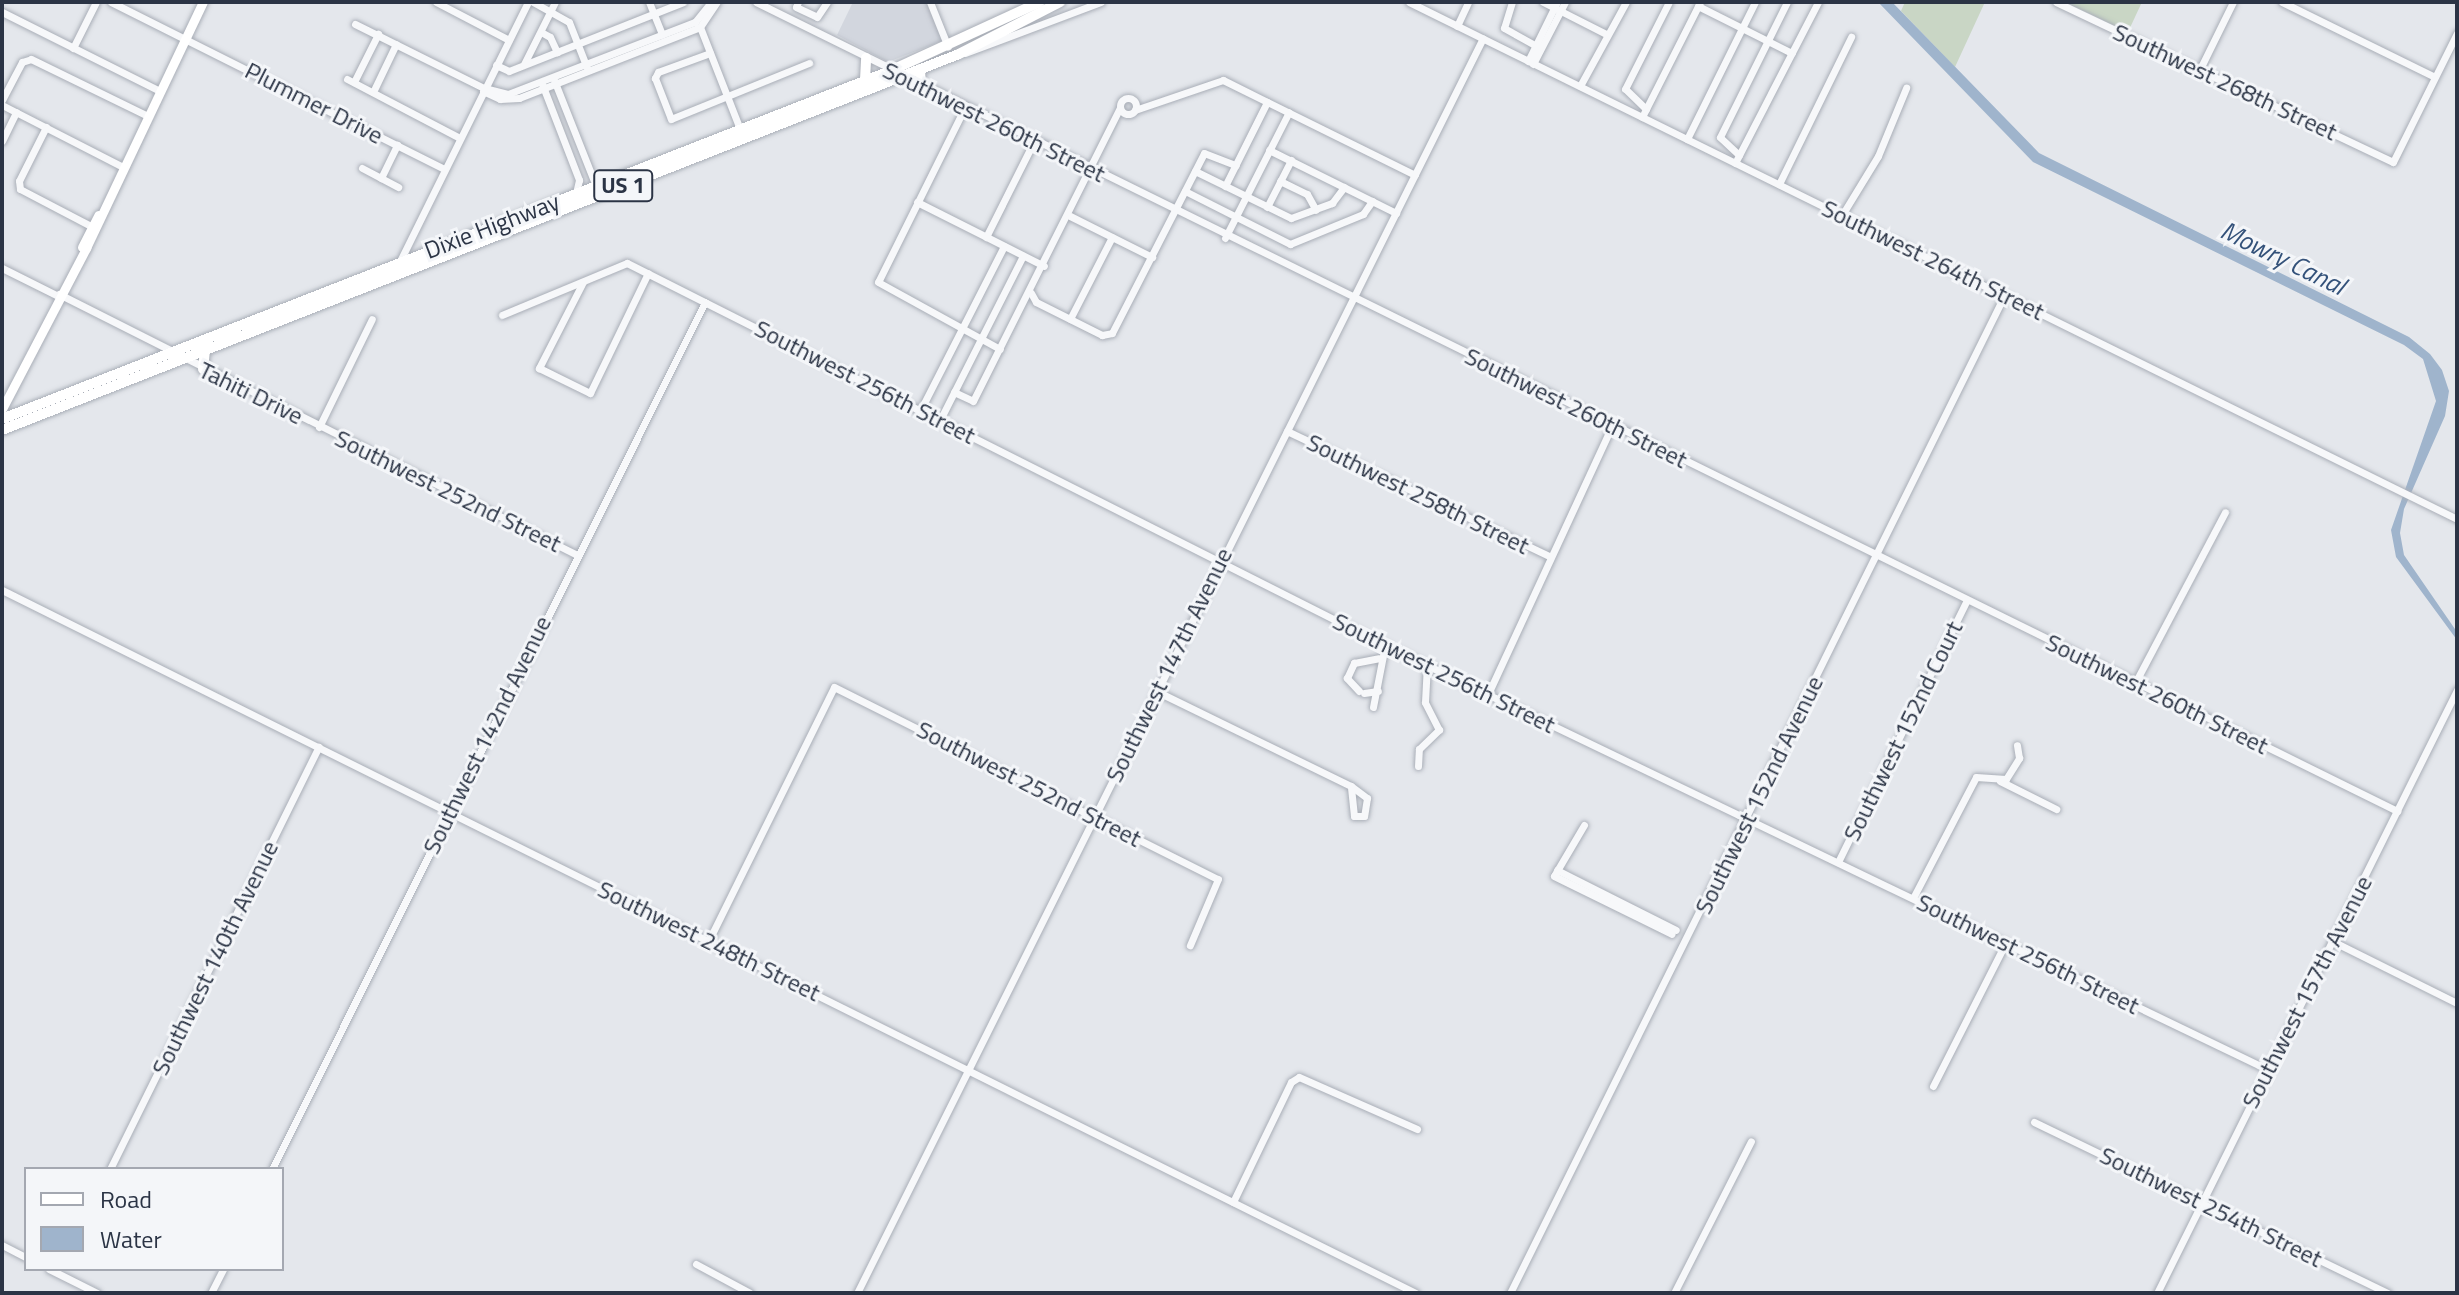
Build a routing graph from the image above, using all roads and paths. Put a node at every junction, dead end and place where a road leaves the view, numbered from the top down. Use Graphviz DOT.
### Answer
graph roads {
  1 [pos="96,2"];
  2 [pos="111,2"];
  3 [pos="203,2"];
  4 [pos="436,2"];
  5 [pos="530,2"];
  6 [pos="555,2"];
  7 [pos="649,2"];
  8 [pos="683,2"];
  9 [pos="700,2"];
  10 [pos="717,2"];
  11 [pos="756,2"];
  12 [pos="798,2"];
  13 [pos="827,2"];
  14 [pos="930,2"];
  15 [pos="1040,2"];
  16 [pos="1060,2"];
  17 [pos="1101,2"];
  18 [pos="1409,2"];
  19 [pos="1468,2"];
  20 [pos="1512,2"];
  21 [pos="1543,2"];
  22 [pos="1565,2"];
  23 [pos="1626,2"];
  24 [pos="1669,2"];
  25 [pos="1755,2"];
  26 [pos="1787,2"];
  27 [pos="1818,2"];
  28 [pos="2056,2"];
  29 [pos="2233,2"];
  30 [pos="2282,2"];
  31 [pos="674,4"];
  32 [pos="710,4"];
  33 [pos="1699,4"];
  34 [pos="1557,7"];
  35 [pos="551,11"];
  36 [pos="1026,11"];
  37 [pos="2,12"];
  38 [pos="480,12"];
  39 [pos="653,13"];
  40 [pos="475,22"];
  41 [pos="355,24"];
  42 [pos="1045,25"];
  43 [pos="1457,26"];
  44 [pos="700,27"];
  45 [pos="1742,29"];
  46 [pos="541,32"];
  47 [pos="2457,33"];
  48 [pos="378,34"];
  49 [pos="1606,34"];
  50 [pos="662,35"];
  51 [pos="1851,37"];
  52 [pos="184,38"];
  53 [pos="1483,38"];
  54 [pos="509,40"];
  55 [pos="1768,41"];
  56 [pos="577,43"];
  57 [pos="396,44"];
  58 [pos="1536,46"];
  59 [pos="948,47"];
  60 [pos="73,48"];
  61 [pos="557,52"];
  62 [pos="710,53"];
  63 [pos="1792,53"];
  64 [pos="959,54"];
  65 [pos="866,58"];
  66 [pos="1531,62"];
  67 [pos="809,63"];
  68 [pos="524,64"];
  69 [pos="496,65"];
  70 [pos="586,68"];
  71 [pos="920,69"];
  72 [pos="2200,69"];
  73 [pos="890,71"];
  74 [pos="901,77"];
  75 [pos="2435,77"];
  76 [pos="554,80"];
  77 [pos="865,80"];
  78 [pos="543,85"];
  79 [pos="1580,86"];
  80 [pos="921,87"];
  81 [pos="1906,88"];
  82 [pos="158,90"];
  83 [pos="484,90"];
  84 [pos="373,92"];
  85 [pos="728,99"];
  86 [pos="1267,102"];
  87 [pos="2,103"];
  88 [pos="965,107"];
  89 [pos="1120,108"];
  90 [pos="1133,109"];
  91 [pos="16,112"];
  92 [pos="1289,112"];
  93 [pos="1644,113"];
  94 [pos="146,115"];
  95 [pos="1116,123"];
  96 [pos="46,127"];
  97 [pos="740,129"];
  98 [pos="460,138"];
  99 [pos="1687,139"];
  100 [pos="2,141"];
  101 [pos="1034,141"];
  102 [pos="397,145"];
  103 [pos="1269,150"];
  104 [pos="1737,159"];
  105 [pos="1291,160"];
  106 [pos="1236,165"];
  107 [pos="121,166"];
  108 [pos="362,168"];
  109 [pos="444,169"];
  110 [pos="1092,171"];
  111 [pos="1195,171"];
  112 [pos="1415,175"];
  113 [pos="381,178"];
  114 [pos="1280,181"];
  115 [pos="1779,184"];
  116 [pos="596,186"];
  117 [pos="1225,186"];
  118 [pos="398,187"];
  119 [pos="1344,187"];
  120 [pos="1185,191"];
  121 [pos="576,193"];
  122 [pos="1246,196"];
  123 [pos="1372,201"];
  124 [pos="917,202"];
  125 [pos="1267,207"];
  126 [pos="1316,210"];
  127 [pos="100,212"];
  128 [pos="1175,212"];
  129 [pos="1396,213"];
  130 [pos="1842,215"];
  131 [pos="1070,216"];
  132 [pos="1236,217"];
  133 [pos="89,225"];
  134 [pos="986,237"];
  135 [pos="1112,237"];
  136 [pos="1225,238"];
  137 [pos="1004,246"];
  138 [pos="82,251"];
  139 [pos="1023,256"];
  140 [pos="1152,257"];
  141 [pos="1044,266"];
  142 [pos="2,268"];
  143 [pos="400,268"];
  144 [pos="648,273"];
  145 [pos="583,281"];
  146 [pos="1031,293"];
  147 [pos="58,295"];
  148 [pos="2004,296"];
  149 [pos="1353,299"];
  150 [pos="705,302"];
  151 [pos="502,315"];
  152 [pos="372,319"];
  153 [pos="1070,319"];
  154 [pos="961,329"];
  155 [pos="981,339"];
  156 [pos="1000,349"];
  157 [pos="205,350"];
  158 [pos="172,352"];
  159 [pos="183,359"];
  160 [pos="203,369"];
  161 [pos="81,388"];
  162 [pos="954,392"];
  163 [pos="2,409"];
  164 [pos="920,411"];
  165 [pos="2,419"];
  166 [pos="27,420"];
  167 [pos="940,420"];
  168 [pos="1612,426"];
  169 [pos="319,427"];
  170 [pos="2,430"];
  171 [pos="1287,431"];
  172 [pos="2225,512"];
  173 [pos="2457,519"];
  174 [pos="577,555"];
  175 [pos="1549,556"];
  176 [pos="1876,556"];
  177 [pos="1220,563"];
  178 [pos="2,590"];
  179 [pos="1967,600"];
  180 [pos="1385,645"];
  181 [pos="1379,658"];
  182 [pos="1427,665"];
  183 [pos="2135,683"];
  184 [pos="2457,690"];
  185 [pos="1156,691"];
  186 [pos="1378,691"];
  187 [pos="1488,694"];
  188 [pos="1373,707"];
  189 [pos="2017,745"];
  190 [pos="319,747"];
  191 [pos="1418,766"];
  192 [pos="2000,781"];
  193 [pos="1351,786"];
  194 [pos="2056,809"];
  195 [pos="2397,811"];
  196 [pos="449,812"];
  197 [pos="1094,818"];
  198 [pos="1748,819"];
  199 [pos="1584,825"];
  200 [pos="1838,862"];
  201 [pos="1913,898"];
  202 [pos="1674,932"];
  203 [pos="709,940"];
  204 [pos="2332,941"];
  205 [pos="2005,944"];
  206 [pos="1190,945"];
  207 [pos="2457,1003"];
  208 [pos="968,1070"];
  209 [pos="2269,1070"];
  210 [pos="1933,1086"];
  211 [pos="2034,1122"];
  212 [pos="1417,1129"];
  213 [pos="1751,1141"];
  214 [pos="111,1167"];
  215 [pos="273,1167"];
  216 [pos="2202,1201"];
  217 [pos="1233,1202"];
  218 [pos="2,1245"];
  219 [pos="24,1256"];
  220 [pos="696,1264"];
  221 [pos="222,1271"];
  222 [pos="60,1272"];
  223 [pos="97,1293"];
  224 [pos="211,1293"];
  225 [pos="750,1293"];
  226 [pos="857,1293"];
  227 [pos="1416,1293"];
  228 [pos="1510,1293"];
  229 [pos="1674,1293"];
  230 [pos="2157,1293"];
  231 [pos="2388,1293"];
  1 -- 60 [label="street"];
  2 -- 52 [label="street"];
  3 -- 52 [label="main road"];
  4 -- 40 [label="street"];
  5 -- 35 [label="street"];
  5 -- 54 [label="street"];
  6 -- 35 [label="street"];
  7 -- 39 [label="street"];
  8 -- 31 [label="street"];
  9 -- 32 [label="street"];
  10 -- 44 [label="street"];
  11 -- 65 [label="street, Southwest 260th Street"];
  12 -- 13 [label="street"];
  14 -- 59 [label="street"];
  15 -- 36 [label="highway, US 1"];
  16 -- 36 [label="highway, US 1"];
  17 -- 42 [label="street"];
  18 -- 43 [label="street, Southwest 264th Street"];
  19 -- 43 [label="street"];
  20 -- 58 [label="street"];
  21 -- 34 [label="street"];
  22 -- 34 [label="street"];
  23 -- 49 [label="street"];
  24 -- 93 [label="street"];
  25 -- 45 [label="street"];
  26 -- 55 [label="street"];
  27 -- 63 [label="street"];
  28 -- 72 [label="street, Southwest 268th Street"];
  29 -- 72 [label="street"];
  30 -- 75 [label="street"];
  31 -- 39 [label="street"];
  32 -- 50 [label="street"];
  33 -- 45 [label="street"];
  33 -- 93 [label="street"];
  34 -- 49 [label="street"];
  34 -- 58 [label="street"];
  34 -- 66 [label="street"];
  35 -- 46 [label="street"];
  35 -- 56 [label="street"];
  36 -- 42 [label="street"];
  36 -- 59 [label="highway, Dixie Highway / US 1"];
  36 -- 64 [label="highway, US 1"];
  37 -- 60 [label="street"];
  38 -- 40 [label="street"];
  39 -- 50 [label="street"];
  39 -- 56 [label="street"];
  40 -- 54 [label="street"];
  41 -- 48 [label="street"];
  42 -- 64 [label="street"];
  43 -- 53 [label="street, Southwest 264th Street"];
  44 -- 62 [label="street"];
  44 -- 70 [label="street"];
  45 -- 55 [label="street"];
  45 -- 99 [label="street"];
  46 -- 61 [label="street"];
  46 -- 68 [label="street"];
  47 -- 75 [label="street"];
  48 -- 57 [label="street"];
  48 -- 84 [label="street"];
  49 -- 79 [label="street"];
  50 -- 70 [label="street"];
  51 -- 115 [label="street"];
  52 -- 82 [label="main road"];
  52 -- 102 [label="street, Plummer Drive"];
  53 -- 66 [label="street, Southwest 264th Street"];
  53 -- 112 [label="street, Southwest 147th Avenue"];
  54 -- 69 [label="street"];
  55 -- 63 [label="street"];
  55 -- 104 [label="street"];
  56 -- 61 [label="street"];
  56 -- 70 [label="street"];
  57 -- 83 [label="street"];
  57 -- 84 [label="street"];
  58 -- 66 [label="street"];
  59 -- 73 [label="highway, Dixie Highway / US 1"];
  60 -- 82 [label="street"];
  61 -- 68 [label="street"];
  62 -- 85 [label="street"];
  62 -- 85 [label="street"];
  63 -- 104 [label="street"];
  64 -- 71 [label="highway, Dixie Highway / US 1"];
  65 -- 73 [label="street, Southwest 260th Street"];
  65 -- 77 [label="highway"];
  66 -- 79 [label="street, Southwest 264th Street"];
  67 -- 85 [label="street"];
  68 -- 69 [label="street"];
  69 -- 83 [label="street"];
  70 -- 76 [label="street"];
  71 -- 74 [label="highway, Dixie Highway / US 1"];
  71 -- 80 [label="highway"];
  72 -- 75 [label="street, Southwest 268th Street"];
  73 -- 74 [label="street, Southwest 260th Street"];
  73 -- 77 [label="highway, Dixie Highway / US 1"];
  74 -- 80 [label="street, Southwest 260th Street"];
  74 -- 143 [label="highway, Dixie Highway / US 1"];
  76 -- 78 [label="street"];
  76 -- 116 [label="street"];
  77 -- 97 [label="highway, Dixie Highway / US 1"];
  78 -- 83 [label="street"];
  78 -- 121 [label="street"];
  79 -- 93 [label="street, Southwest 264th Street"];
  80 -- 88 [label="street, Southwest 260th Street"];
  81 -- 130 [label="street"];
  82 -- 94 [label="main road"];
  83 -- 98 [label="street"];
  84 -- 98 [label="street"];
  85 -- 97 [label="street"];
  86 -- 90 [label="street"];
  86 -- 92 [label="street"];
  86 -- 106 [label="street"];
  87 -- 91 [label="street"];
  87 -- 94 [label="street"];
  88 -- 101 [label="street, Southwest 260th Street"];
  88 -- 124 [label="street"];
  89 -- 90 [label="street"];
  89 -- 90 [label="street"];
  89 -- 95 [label="street"];
  90 -- 95 [label="street"];
  91 -- 96 [label="street"];
  91 -- 100 [label="street"];
  92 -- 103 [label="street"];
  92 -- 112 [label="street"];
  93 -- 99 [label="street, Southwest 264th Street"];
  94 -- 107 [label="main road"];
  95 -- 110 [label="street"];
  96 -- 107 [label="street"];
  96 -- 133 [label="street"];
  97 -- 116 [label="highway, Dixie Highway / US 1"];
  98 -- 109 [label="street"];
  99 -- 104 [label="street, Southwest 264th Street"];
  101 -- 110 [label="street, Southwest 260th Street"];
  101 -- 134 [label="street"];
  102 -- 109 [label="street, Plummer Drive"];
  102 -- 113 [label="street"];
  103 -- 105 [label="street"];
  103 -- 122 [label="street"];
  104 -- 115 [label="street, Southwest 264th Street"];
  105 -- 114 [label="street"];
  105 -- 119 [label="street"];
  106 -- 111 [label="street"];
  106 -- 117 [label="street"];
  107 -- 127 [label="main road"];
  108 -- 113 [label="street"];
  109 -- 143 [label="street"];
  110 -- 128 [label="street, Southwest 260th Street"];
  110 -- 131 [label="street"];
  111 -- 117 [label="street"];
  111 -- 120 [label="street"];
  112 -- 129 [label="street, Southwest 147th Avenue"];
  113 -- 118 [label="street"];
  114 -- 125 [label="street"];
  114 -- 126 [label="street"];
  115 -- 130 [label="street, Southwest 264th Street"];
  116 -- 121 [label="highway, Dixie Highway / US 1"];
  117 -- 122 [label="street"];
  119 -- 123 [label="street"];
  119 -- 126 [label="street"];
  120 -- 128 [label="street"];
  120 -- 132 [label="street"];
  121 -- 143 [label="highway, Dixie Highway / US 1"];
  122 -- 125 [label="street"];
  122 -- 132 [label="street"];
  123 -- 129 [label="street"];
  123 -- 132 [label="street"];
  124 -- 134 [label="street"];
  124 -- 154 [label="street"];
  125 -- 126 [label="street"];
  127 -- 133 [label="main road"];
  127 -- 138 [label="main road"];
  128 -- 136 [label="street, Southwest 260th Street"];
  128 -- 140 [label="street"];
  129 -- 149 [label="street, Southwest 147th Avenue"];
  130 -- 148 [label="street, Southwest 264th Street"];
  131 -- 135 [label="street"];
  131 -- 141 [label="street"];
  132 -- 136 [label="street"];
  133 -- 138 [label="main road"];
  134 -- 137 [label="street"];
  135 -- 140 [label="street"];
  135 -- 153 [label="street"];
  136 -- 149 [label="street, Southwest 260th Street"];
  137 -- 139 [label="street"];
  137 -- 154 [label="street"];
  138 -- 147 [label="main road"];
  139 -- 141 [label="street"];
  139 -- 155 [label="street"];
  140 -- 153 [label="street"];
  141 -- 146 [label="street"];
  142 -- 147 [label="street"];
  143 -- 157 [label="highway, Dixie Highway / US 1"];
  143 -- 158 [label="highway, Dixie Highway / US 1"];
  144 -- 145 [label="street, Southwest 256th Street"];
  144 -- 145 [label="street"];
  144 -- 150 [label="street, Southwest 256th Street"];
  145 -- 151 [label="street"];
  146 -- 153 [label="street"];
  146 -- 156 [label="street"];
  147 -- 158 [label="street"];
  147 -- 163 [label="main road"];
  148 -- 173 [label="street, Southwest 264th Street"];
  148 -- 176 [label="street, Southwest 152nd Avenue"];
  149 -- 168 [label="street, Southwest 260th Street"];
  149 -- 171 [label="street, Southwest 147th Avenue"];
  150 -- 164 [label="street, Southwest 256th Street"];
  150 -- 174 [label="street, Southwest 142nd Avenue"];
  152 -- 169 [label="street"];
  154 -- 155 [label="street"];
  154 -- 164 [label="street"];
  155 -- 156 [label="street"];
  155 -- 162 [label="street"];
  156 -- 162 [label="street"];
  157 -- 159 [label="highway, Dixie Highway / US 1"];
  157 -- 160 [label="highway"];
  158 -- 159 [label="street"];
  158 -- 161 [label="highway, Dixie Highway / US 1"];
  159 -- 160 [label="street, Tahiti Drive"];
  159 -- 166 [label="highway, Dixie Highway / US 1"];
  160 -- 169 [label="street, Tahiti Drive"];
  161 -- 165 [label="highway, Dixie Highway / US 1"];
  161 -- 166 [label="highway"];
  162 -- 167 [label="street"];
  164 -- 167 [label="street, Southwest 256th Street"];
  166 -- 170 [label="highway, Dixie Highway / US 1"];
  167 -- 177 [label="street, Southwest 256th Street"];
  168 -- 175 [label="street"];
  168 -- 176 [label="street, Southwest 260th Street"];
  169 -- 174 [label="street, Southwest 252nd Street"];
  171 -- 175 [label="street, Southwest 258th Street"];
  171 -- 177 [label="street, Southwest 147th Avenue"];
  172 -- 183 [label="street"];
  174 -- 196 [label="street, Southwest 142nd Avenue"];
  175 -- 187 [label="street"];
  176 -- 179 [label="street, Southwest 260th Street"];
  176 -- 198 [label="street, Southwest 152nd Avenue"];
  177 -- 180 [label="street, Southwest 256th Street"];
  177 -- 185 [label="street, Southwest 147th Avenue"];
  178 -- 190 [label="street, Southwest 248th Street"];
  179 -- 183 [label="street, Southwest 260th Street"];
  179 -- 200 [label="street, Southwest 152nd Court"];
  180 -- 181 [label="street"];
  180 -- 182 [label="street, Southwest 256th Street"];
  181 -- 186 [label="street"];
  181 -- 186 [label="street"];
  182 -- 187 [label="street, Southwest 256th Street"];
  182 -- 191 [label="street"];
  183 -- 195 [label="street, Southwest 260th Street"];
  184 -- 195 [label="street, Southwest 157th Avenue"];
  185 -- 193 [label="street"];
  185 -- 197 [label="street, Southwest 147th Avenue"];
  186 -- 188 [label="street"];
  187 -- 198 [label="street, Southwest 256th Street"];
  189 -- 192 [label="street"];
  190 -- 196 [label="street, Southwest 248th Street"];
  190 -- 214 [label="street, Southwest 140th Avenue"];
  192 -- 194 [label="street"];
  192 -- 201 [label="street"];
  195 -- 204 [label="street, Southwest 157th Avenue"];
  196 -- 203 [label="street, Southwest 248th Street"];
  196 -- 215 [label="street, Southwest 142nd Avenue"];
  197 -- 203 [label="street, Southwest 252nd Street"];
  197 -- 206 [label="street, Southwest 252nd Street"];
  197 -- 208 [label="street, Southwest 147th Avenue"];
  198 -- 200 [label="street, Southwest 256th Street"];
  198 -- 228 [label="street, Southwest 152nd Avenue"];
  199 -- 202 [label="street"];
  200 -- 201 [label="street, Southwest 256th Street"];
  201 -- 205 [label="street, Southwest 256th Street"];
  203 -- 208 [label="street, Southwest 248th Street"];
  204 -- 207 [label="street"];
  204 -- 209 [label="street, Southwest 157th Avenue"];
  205 -- 209 [label="street, Southwest 256th Street"];
  205 -- 210 [label="street"];
  208 -- 217 [label="street, Southwest 248th Street"];
  208 -- 226 [label="street, Southwest 147th Avenue"];
  209 -- 216 [label="street, Southwest 157th Avenue"];
  211 -- 216 [label="street, Southwest 254th Street"];
  212 -- 217 [label="street"];
  213 -- 229 [label="street"];
  216 -- 230 [label="street, Southwest 157th Avenue"];
  216 -- 231 [label="street, Southwest 254th Street"];
  217 -- 227 [label="street, Southwest 248th Street"];
  218 -- 219 [label="street"];
  220 -- 225 [label="street"];
  221 -- 224 [label="street"];
  222 -- 223 [label="street"];
}
